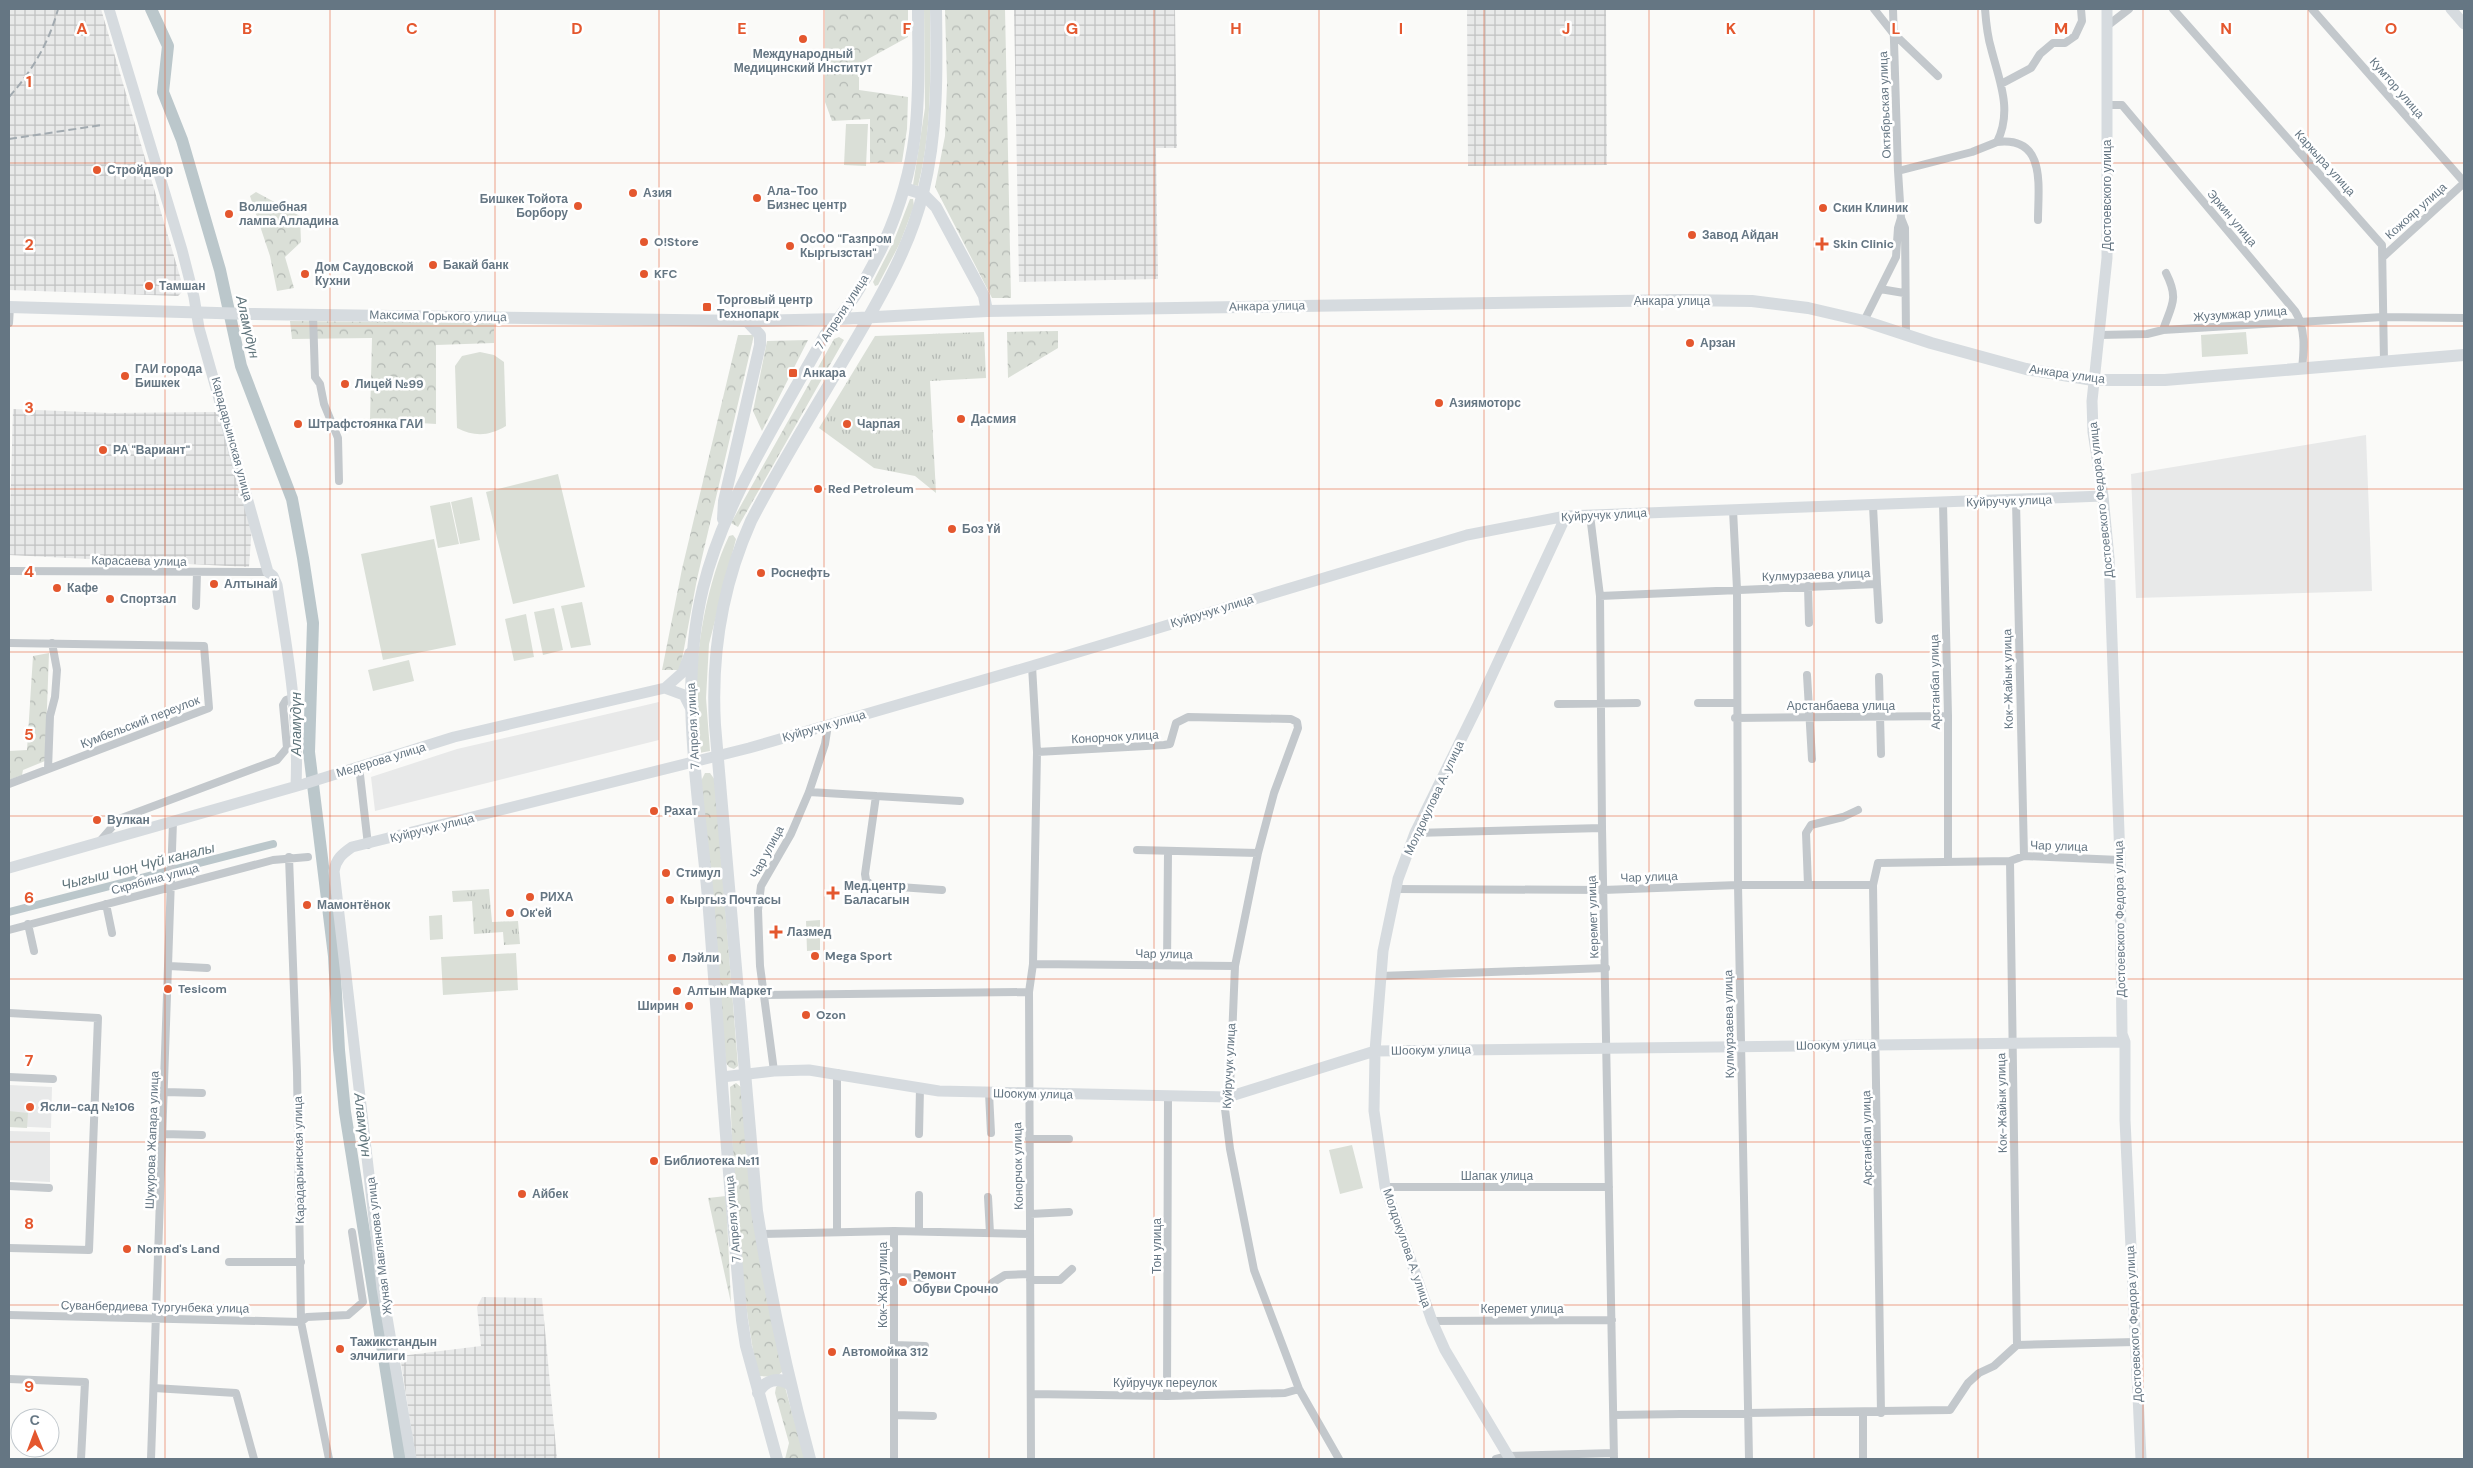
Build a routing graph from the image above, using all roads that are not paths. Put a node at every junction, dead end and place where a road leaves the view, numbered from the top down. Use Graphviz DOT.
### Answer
graph roads {
  1 [pos="108,9"];
  2 [pos="918,9"];
  3 [pos="936,9"];
  4 [pos="1874,9"];
  5 [pos="1893,9"];
  6 [pos="1985,9"];
  7 [pos="2081,9"];
  8 [pos="2108,9"];
  9 [pos="2129,9"];
  10 [pos="2173,9"];
  11 [pos="2312,9"];
  12 [pos="2451,9"];
  13 [pos="2464,24"];
  14 [pos="2108,26"];
  15 [pos="1893,33"];
  16 [pos="1938,76"];
  17 [pos="2001,84"];
  18 [pos="2107,105"];
  19 [pos="1997,142"];
  20 [pos="1898,171"];
  21 [pos="2464,182"];
  22 [pos="904,188"];
  23 [pos="923,194"];
  24 [pos="1901,218"];
  25 [pos="2038,220"];
  26 [pos="2384,256"];
  27 [pos="2166,273"];
  28 [pos="1880,289"];
  29 [pos="1904,293"];
  30 [pos="10,307"];
  31 [pos="987,311"];
  32 [pos="197,313"];
  33 [pos="313,315"];
  34 [pos="2383,317"];
  35 [pos="868,318"];
  36 [pos="2464,318"];
  37 [pos="839,319"];
  38 [pos="747,321"];
  39 [pos="1864,321"];
  40 [pos="2302,321"];
  41 [pos="9,323"];
  42 [pos="2163,330"];
  43 [pos="1906,334"];
  44 [pos="2099,334"];
  45 [pos="2464,355"];
  46 [pos="2384,362"];
  47 [pos="2302,369"];
  48 [pos="2093,380"];
  49 [pos="339,480"];
  50 [pos="2104,496"];
  51 [pos="2016,501"];
  52 [pos="1943,503"];
  53 [pos="1873,506"];
  54 [pos="1733,510"];
  55 [pos="1590,515"];
  56 [pos="1566,516"];
  57 [pos="722,528"];
  58 [pos="746,534"];
  59 [pos="9,570"];
  60 [pos="268,572"];
  61 [pos="197,573"];
  62 [pos="1877,584"];
  63 [pos="1808,586"];
  64 [pos="1736,589"];
  65 [pos="1600,596"];
  66 [pos="196,606"];
  67 [pos="1879,620"];
  68 [pos="1808,623"];
  69 [pos="694,640"];
  70 [pos="9,643"];
  71 [pos="52,643"];
  72 [pos="1032,666"];
  73 [pos="1807,675"];
  74 [pos="1879,677"];
  75 [pos="665,688"];
  76 [pos="294,696"];
  77 [pos="1638,703"];
  78 [pos="1698,703"];
  79 [pos="1736,703"];
  80 [pos="1558,704"];
  81 [pos="1601,704"];
  82 [pos="690,707"];
  83 [pos="1948,716"];
  84 [pos="1809,717"];
  85 [pos="1879,717"];
  86 [pos="1735,718"];
  87 [pos="1297,722"];
  88 [pos="828,725"];
  89 [pos="1037,752"];
  90 [pos="1881,754"];
  91 [pos="718,756"];
  92 [pos="1812,759"];
  93 [pos="694,762"];
  94 [pos="359,766"];
  95 [pos="48,769"];
  96 [pos="9,784"];
  97 [pos="300,785"];
  98 [pos="809,792"];
  99 [pos="876,796"];
  100 [pos="960,802"];
  101 [pos="1858,810"];
  102 [pos="173,821"];
  103 [pos="1602,828"];
  104 [pos="1415,833"];
  105 [pos="367,839"];
  106 [pos="99,843"];
  107 [pos="1137,850"];
  108 [pos="1168,852"];
  109 [pos="1258,853"];
  110 [pos="341,854"];
  111 [pos="2024,856"];
  112 [pos="289,857"];
  113 [pos="308,857"];
  114 [pos="1948,860"];
  115 [pos="2120,860"];
  116 [pos="2010,861"];
  117 [pos="1878,863"];
  118 [pos="9,868"];
  119 [pos="1738,885"];
  120 [pos="1808,885"];
  121 [pos="1873,885"];
  122 [pos="172,887"];
  123 [pos="1395,889"];
  124 [pos="942,890"];
  125 [pos="1603,890"];
  126 [pos="106,904"];
  127 [pos="28,924"];
  128 [pos="9,930"];
  129 [pos="112,933"];
  130 [pos="34,950"];
  131 [pos="1033,964"];
  132 [pos="169,966"];
  133 [pos="1167,966"];
  134 [pos="1235,966"];
  135 [pos="207,968"];
  136 [pos="1606,968"];
  137 [pos="1380,976"];
  138 [pos="1030,992"];
  139 [pos="763,995"];
  140 [pos="9,1013"];
  141 [pos="2125,1042"];
  142 [pos="1877,1044"];
  143 [pos="2013,1044"];
  144 [pos="1741,1046"];
  145 [pos="1607,1047"];
  146 [pos="1375,1051"];
  147 [pos="774,1071"];
  148 [pos="837,1073"];
  149 [pos="745,1074"];
  150 [pos="722,1077"];
  151 [pos="9,1078"];
  152 [pos="53,1079"];
  153 [pos="920,1088"];
  154 [pos="165,1092"];
  155 [pos="202,1093"];
  156 [pos="990,1093"];
  157 [pos="1029,1094"];
  158 [pos="1168,1096"];
  159 [pos="1228,1097"];
  160 [pos="991,1133"];
  161 [pos="164,1134"];
  162 [pos="919,1134"];
  163 [pos="202,1135"];
  164 [pos="1029,1140"];
  165 [pos="1069,1140"];
  166 [pos="9,1186"];
  167 [pos="1385,1187"];
  168 [pos="1609,1187"];
  169 [pos="49,1188"];
  170 [pos="919,1195"];
  171 [pos="988,1197"];
  172 [pos="1069,1212"];
  173 [pos="1030,1214"];
  174 [pos="837,1231"];
  175 [pos="894,1231"];
  176 [pos="919,1231"];
  177 [pos="352,1232"];
  178 [pos="990,1233"];
  179 [pos="761,1234"];
  180 [pos="1030,1234"];
  181 [pos="9,1248"];
  182 [pos="230,1262"];
  183 [pos="301,1262"];
  184 [pos="1072,1269"];
  185 [pos="894,1277"];
  186 [pos="1030,1277"];
  187 [pos="928,1278"];
  188 [pos="992,1284"];
  189 [pos="9,1315"];
  190 [pos="157,1320"];
  191 [pos="1612,1320"];
  192 [pos="1432,1321"];
  193 [pos="301,1322"];
  194 [pos="2135,1342"];
  195 [pos="894,1345"];
  196 [pos="2017,1345"];
  197 [pos="925,1346"];
  198 [pos="9,1379"];
  199 [pos="791,1385"];
  200 [pos="154,1388"];
  201 [pos="1299,1389"];
  202 [pos="758,1393"];
  203 [pos="1031,1394"];
  204 [pos="1167,1396"];
  205 [pos="1881,1412"];
  206 [pos="1748,1413"];
  207 [pos="1862,1413"];
  208 [pos="894,1415"];
  209 [pos="1614,1415"];
  210 [pos="933,1416"];
  211 [pos="1614,1456"];
  212 [pos="1509,1457"];
  213 [pos="81,1459"];
  214 [pos="151,1459"];
  215 [pos="254,1459"];
  216 [pos="329,1459"];
  217 [pos="411,1459"];
  218 [pos="777,1459"];
  219 [pos="810,1459"];
  220 [pos="894,1459"];
  221 [pos="1031,1459"];
  222 [pos="1339,1459"];
  223 [pos="1496,1459"];
  224 [pos="1749,1459"];
  225 [pos="1863,1459"];
  226 [pos="2141,1459"];
  1 -- 32 [label="street, Карадарьинская улица"];
  2 -- 22 [label="main road, 7 Апреля улица"];
  3 -- 23 [label="main road, 7 Апреля улица"];
  4 -- 15 [label="street"];
  5 -- 15 [label="street, Октябрьская улица"];
  6 -- 17 [label="street"];
  7 -- 17 [label="street"];
  8 -- 14 [label="street, Достоевского улица"];
  9 -- 14 [label="street"];
  10 -- 26 [label="street, Каркыра улица"];
  11 -- 21 [label="street, Кумтор улица"];
  12 -- 13 [label="street"];
  14 -- 18 [label="street, Достоевского улица"];
  15 -- 16 [label="street"];
  15 -- 20 [label="street, Октябрьская улица"];
  17 -- 19 [label="street"];
  18 -- 40 [label="street, Эркин улица"];
  18 -- 44 [label="street, Достоевского улица"];
  19 -- 20 [label="street, Октябрьская улица"];
  19 -- 25 [label="street"];
  20 -- 24 [label="street, Октябрьская улица"];
  21 -- 26 [label="street, Кожояр улица"];
  22 -- 23 [label="main road"];
  22 -- 37 [label="main road, 7 Апреля улица"];
  23 -- 31 [label="main road"];
  23 -- 35 [label="main road, 7 Апреля улица"];
  24 -- 28 [label="street, Октябрьская улица"];
  24 -- 29 [label="street, Октябрьская улица"];
  26 -- 34 [label="street, Каркыра улица"];
  27 -- 42 [label="street"];
  28 -- 29 [label="street"];
  28 -- 39 [label="street, Октябрьская улица"];
  29 -- 43 [label="street, Октябрьская улица"];
  30 -- 32 [label="main road, Максима Горького улица"];
  30 -- 41 [label="street"];
  31 -- 35 [label="main road, Анкара улица"];
  31 -- 39 [label="main road, Анкара улица"];
  32 -- 33 [label="main road, Максима Горького улица"];
  32 -- 60 [label="street, Карадарьинская улица"];
  33 -- 38 [label="main road, Максима Горького улица"];
  33 -- 49 [label="street"];
  34 -- 36 [label="street, Жузумжар улица"];
  34 -- 40 [label="street, Жузумжар улица"];
  34 -- 46 [label="street, Каркыра улица"];
  35 -- 37 [label="main road, Максима Горького улица"];
  35 -- 58 [label="main road, 7 Апреля улица"];
  37 -- 38 [label="main road, Максима Горького улица"];
  37 -- 57 [label="main road, 7 Апреля улица"];
  38 -- 57 [label="main road"];
  39 -- 43 [label="main road, Анкара улица"];
  40 -- 42 [label="street, Жузумжар улица"];
  40 -- 47 [label="street"];
  42 -- 44 [label="street, Жузумжар улица"];
  43 -- 48 [label="main road, Анкара улица"];
  44 -- 48 [label="street, Достоевского улица"];
  45 -- 46 [label="main road, Анкара улица"];
  46 -- 47 [label="main road, Анкара улица"];
  47 -- 48 [label="main road, Анкара улица"];
  48 -- 50 [label="street, Достоевского Федора улица"];
  50 -- 51 [label="street, Куйручук улица"];
  50 -- 115 [label="street, Достоевского Федора улица"];
  51 -- 52 [label="street, Куйручук улица"];
  51 -- 111 [label="street, Кок-Жайык улица"];
  52 -- 53 [label="street, Куйручук улица"];
  52 -- 83 [label="street, Арстанбап улица"];
  53 -- 54 [label="street, Куйручук улица"];
  53 -- 62 [label="street, Кулмурзаева улица"];
  54 -- 55 [label="street, Куйручук улица"];
  54 -- 64 [label="street, Кулмурзаева улица"];
  55 -- 56 [label="street, Куйручук улица"];
  55 -- 65 [label="street, Керемет улица"];
  56 -- 72 [label="street, Куйручук улица"];
  56 -- 104 [label="street, Молдокулова А. улица"];
  57 -- 58 [label="main road"];
  57 -- 69 [label="main road, 7 Апреля улица"];
  58 -- 91 [label="main road, 7 Апреля улица"];
  59 -- 61 [label="street, Карасаева улица"];
  60 -- 61 [label="street, Карасаева улица"];
  60 -- 76 [label="street, Карадарьинская улица"];
  61 -- 66 [label="street"];
  62 -- 63 [label="street, Кулмурзаева улица"];
  62 -- 67 [label="street"];
  63 -- 64 [label="street, Кулмурзаева улица"];
  63 -- 68 [label="street"];
  64 -- 65 [label="street, Кулмурзаева улица"];
  64 -- 79 [label="street, Кулмурзаева улица"];
  65 -- 81 [label="street, Керемет улица"];
  69 -- 75 [label="street, Медерова улица"];
  69 -- 82 [label="main road, 7 Апреля улица"];
  70 -- 71 [label="street, Кумбельский переулок"];
  71 -- 95 [label="street"];
  71 -- 95 [label="street, Кумбельский переулок"];
  72 -- 88 [label="street, Куйручук улица"];
  72 -- 89 [label="street, Конорчок улица"];
  73 -- 84 [label="street"];
  74 -- 85 [label="street"];
  75 -- 82 [label="street"];
  75 -- 94 [label="street, Медерова улица"];
  76 -- 97 [label="street, Карадарьинская улица"];
  76 -- 106 [label="street"];
  77 -- 81 [label="street"];
  78 -- 79 [label="street"];
  79 -- 86 [label="street, Кулмурзаева улица"];
  80 -- 81 [label="street"];
  81 -- 103 [label="street, Керемет улица"];
  82 -- 93 [label="main road, 7 Апреля улица"];
  83 -- 85 [label="street, Арстанбаева улица"];
  83 -- 114 [label="street, Арстанбап улица"];
  84 -- 85 [label="street, Арстанбаева улица"];
  84 -- 86 [label="street, Арстанбаева улица"];
  84 -- 92 [label="street"];
  85 -- 90 [label="street"];
  86 -- 119 [label="street, Кулмурзаева улица"];
  87 -- 89 [label="street, Конорчок улица"];
  87 -- 109 [label="street, Куйручук улица"];
  88 -- 91 [label="street, Куйручук улица"];
  88 -- 98 [label="street, Чар улица"];
  89 -- 131 [label="street, Конорчок улица"];
  91 -- 93 [label="street, Куйручук улица"];
  91 -- 149 [label="main road, 7 Апреля улица"];
  93 -- 105 [label="street, Куйручук улица"];
  93 -- 150 [label="main road, 7 Апреля улица"];
  94 -- 97 [label="street, Медерова улица"];
  94 -- 105 [label="street"];
  95 -- 96 [label="street, Кумбельский переулок"];
  97 -- 102 [label="street, Медерова улица"];
  98 -- 99 [label="street"];
  98 -- 139 [label="street, Чар улица"];
  99 -- 100 [label="street"];
  99 -- 124 [label="street"];
  101 -- 120 [label="street"];
  102 -- 106 [label="street, Медерова улица"];
  102 -- 122 [label="street, Шукурова Жапара улица"];
  103 -- 104 [label="street"];
  103 -- 125 [label="street, Керемет улица"];
  104 -- 123 [label="street, Молдокулова А. улица"];
  105 -- 110 [label="street, Куйручук улица"];
  106 -- 118 [label="street, Медерова улица"];
  107 -- 108 [label="street"];
  108 -- 109 [label="street"];
  108 -- 133 [label="street"];
  109 -- 134 [label="street, Куйручук улица"];
  110 -- 217 [label="street, Жуная Мавлянова улица"];
  111 -- 115 [label="street, Чар улица"];
  111 -- 116 [label="street, Чар улица"];
  112 -- 113 [label="street, Скрябина улица"];
  112 -- 122 [label="street, Скрябина улица"];
  112 -- 183 [label="street, Карадарьинская улица"];
  114 -- 116 [label="street, Чар улица"];
  114 -- 117 [label="street, Чар улица"];
  115 -- 141 [label="street, Достоевского Федора улица"];
  116 -- 143 [label="street, Кок-Жайык улица"];
  117 -- 121 [label="street, Арстанбап улица"];
  119 -- 120 [label="street, Чар улица"];
  119 -- 125 [label="street, Чар улица"];
  119 -- 144 [label="street, Кулмурзаева улица"];
  120 -- 121 [label="street, Чар улица"];
  121 -- 142 [label="street, Арстанбап улица"];
  122 -- 126 [label="street, Скрябина улица"];
  122 -- 132 [label="street, Шукурова Жапара улица"];
  123 -- 125 [label="street, Чар улица"];
  123 -- 137 [label="street, Молдокулова А. улица"];
  125 -- 136 [label="street, Керемет улица"];
  126 -- 127 [label="street, Скрябина улица"];
  126 -- 129 [label="street"];
  127 -- 128 [label="street, Скрябина улица"];
  127 -- 130 [label="street"];
  131 -- 133 [label="street, Чар улица"];
  131 -- 138 [label="street, Конорчок улица"];
  132 -- 135 [label="street"];
  132 -- 154 [label="street, Шукурова Жапара улица"];
  133 -- 134 [label="street, Чар улица"];
  134 -- 159 [label="street, Куйручук улица"];
  136 -- 137 [label="street"];
  136 -- 145 [label="street, Керемет улица"];
  137 -- 146 [label="street, Молдокулова А. улица"];
  138 -- 139 [label="street"];
  138 -- 157 [label="street, Конорчок улица"];
  139 -- 147 [label="street, Чар улица"];
  140 -- 181 [label="street"];
  141 -- 143 [label="street, Шоокум улица"];
  141 -- 194 [label="street, Достоевского Федора улица"];
  142 -- 143 [label="street, Шоокум улица"];
  142 -- 144 [label="street, Шоокум улица"];
  142 -- 205 [label="street, Арстанбап улица"];
  143 -- 196 [label="street, Кок-Жайык улица"];
  144 -- 145 [label="street, Шоокум улица"];
  144 -- 206 [label="street, Кулмурзаева улица"];
  145 -- 146 [label="street, Шоокум улица"];
  145 -- 168 [label="street, Керемет улица"];
  146 -- 159 [label="street, Шоокум улица"];
  146 -- 167 [label="street, Молдокулова А. улица"];
  147 -- 148 [label="street, Шоокум улица"];
  147 -- 149 [label="street, Шоокум улица"];
  148 -- 153 [label="street, Шоокум улица"];
  148 -- 174 [label="street"];
  149 -- 150 [label="street, Шоокум улица"];
  149 -- 179 [label="main road, 7 Апреля улица"];
  150 -- 202 [label="main road, 7 Апреля улица"];
  151 -- 152 [label="street"];
  153 -- 156 [label="street, Шоокум улица"];
  153 -- 162 [label="street"];
  154 -- 155 [label="street"];
  154 -- 161 [label="street, Шукурова Жапара улица"];
  156 -- 157 [label="street, Шоокум улица"];
  156 -- 160 [label="street"];
  157 -- 158 [label="street, Шоокум улица"];
  157 -- 164 [label="street, Конорчок улица"];
  158 -- 159 [label="street, Шоокум улица"];
  158 -- 204 [label="street, Тон улица"];
  159 -- 201 [label="street, Куйручук улица"];
  161 -- 163 [label="street"];
  161 -- 190 [label="street, Шукурова Жапара улица"];
  164 -- 165 [label="street"];
  164 -- 173 [label="street, Конорчок улица"];
  166 -- 169 [label="street"];
  167 -- 168 [label="street, Шапак улица"];
  167 -- 192 [label="street, Молдокулова А. улица"];
  168 -- 191 [label="street, Керемет улица"];
  170 -- 176 [label="street"];
  171 -- 178 [label="street"];
  172 -- 173 [label="street"];
  173 -- 180 [label="street, Конорчок улица"];
  174 -- 175 [label="street, Кок-Жар улица"];
  174 -- 179 [label="street, Кок-Жар улица"];
  175 -- 176 [label="street, Кок-Жар улица"];
  175 -- 185 [label="street, Кок-Жар улица"];
  176 -- 178 [label="street, Кок-Жар улица"];
  177 -- 193 [label="street, Суванбердиева Тургунбека улица"];
  178 -- 180 [label="street, Кок-Жар улица"];
  179 -- 199 [label="main road, 7 Апреля улица"];
  180 -- 186 [label="street, Конорчок улица"];
  182 -- 183 [label="street"];
  183 -- 193 [label="street, Карадарьинская улица"];
  184 -- 186 [label="street"];
  185 -- 187 [label="street"];
  185 -- 195 [label="street, Кок-Жар улица"];
  186 -- 188 [label="street"];
  186 -- 203 [label="street, Конорчок улица"];
  189 -- 190 [label="street, Суванбердиева Тургунбека улица"];
  190 -- 193 [label="street, Суванбердиева Тургунбека улица"];
  190 -- 200 [label="street, Шукурова Жапара улица"];
  191 -- 192 [label="street, Керемет улица"];
  191 -- 209 [label="street, Керемет улица"];
  192 -- 212 [label="street, Молдокулова А. улица"];
  193 -- 216 [label="street, Карадарьинская улица"];
  194 -- 196 [label="street"];
  194 -- 226 [label="street, Достоевского Федора улица"];
  195 -- 197 [label="street"];
  195 -- 208 [label="street, Кок-Жар улица"];
  196 -- 205 [label="street"];
  198 -- 213 [label="street"];
  199 -- 202 [label="main road"];
  199 -- 219 [label="main road, 7 Апреля улица"];
  200 -- 214 [label="street, Шукурова Жапара улица"];
  200 -- 215 [label="street"];
  201 -- 204 [label="street, Куйручук переулок"];
  201 -- 222 [label="street, Куйручук улица"];
  202 -- 218 [label="main road, 7 Апреля улица"];
  203 -- 204 [label="street, Куйручук переулок"];
  203 -- 221 [label="street, Конорчок улица"];
  205 -- 207 [label="street"];
  206 -- 207 [label="street"];
  206 -- 209 [label="street"];
  206 -- 224 [label="street, Кулмурзаева улица"];
  207 -- 225 [label="street"];
  208 -- 210 [label="street"];
  208 -- 220 [label="street, Кок-Жар улица"];
  209 -- 211 [label="street, Керемет улица"];
  211 -- 212 [label="street"];
  212 -- 223 [label="street"];
}
